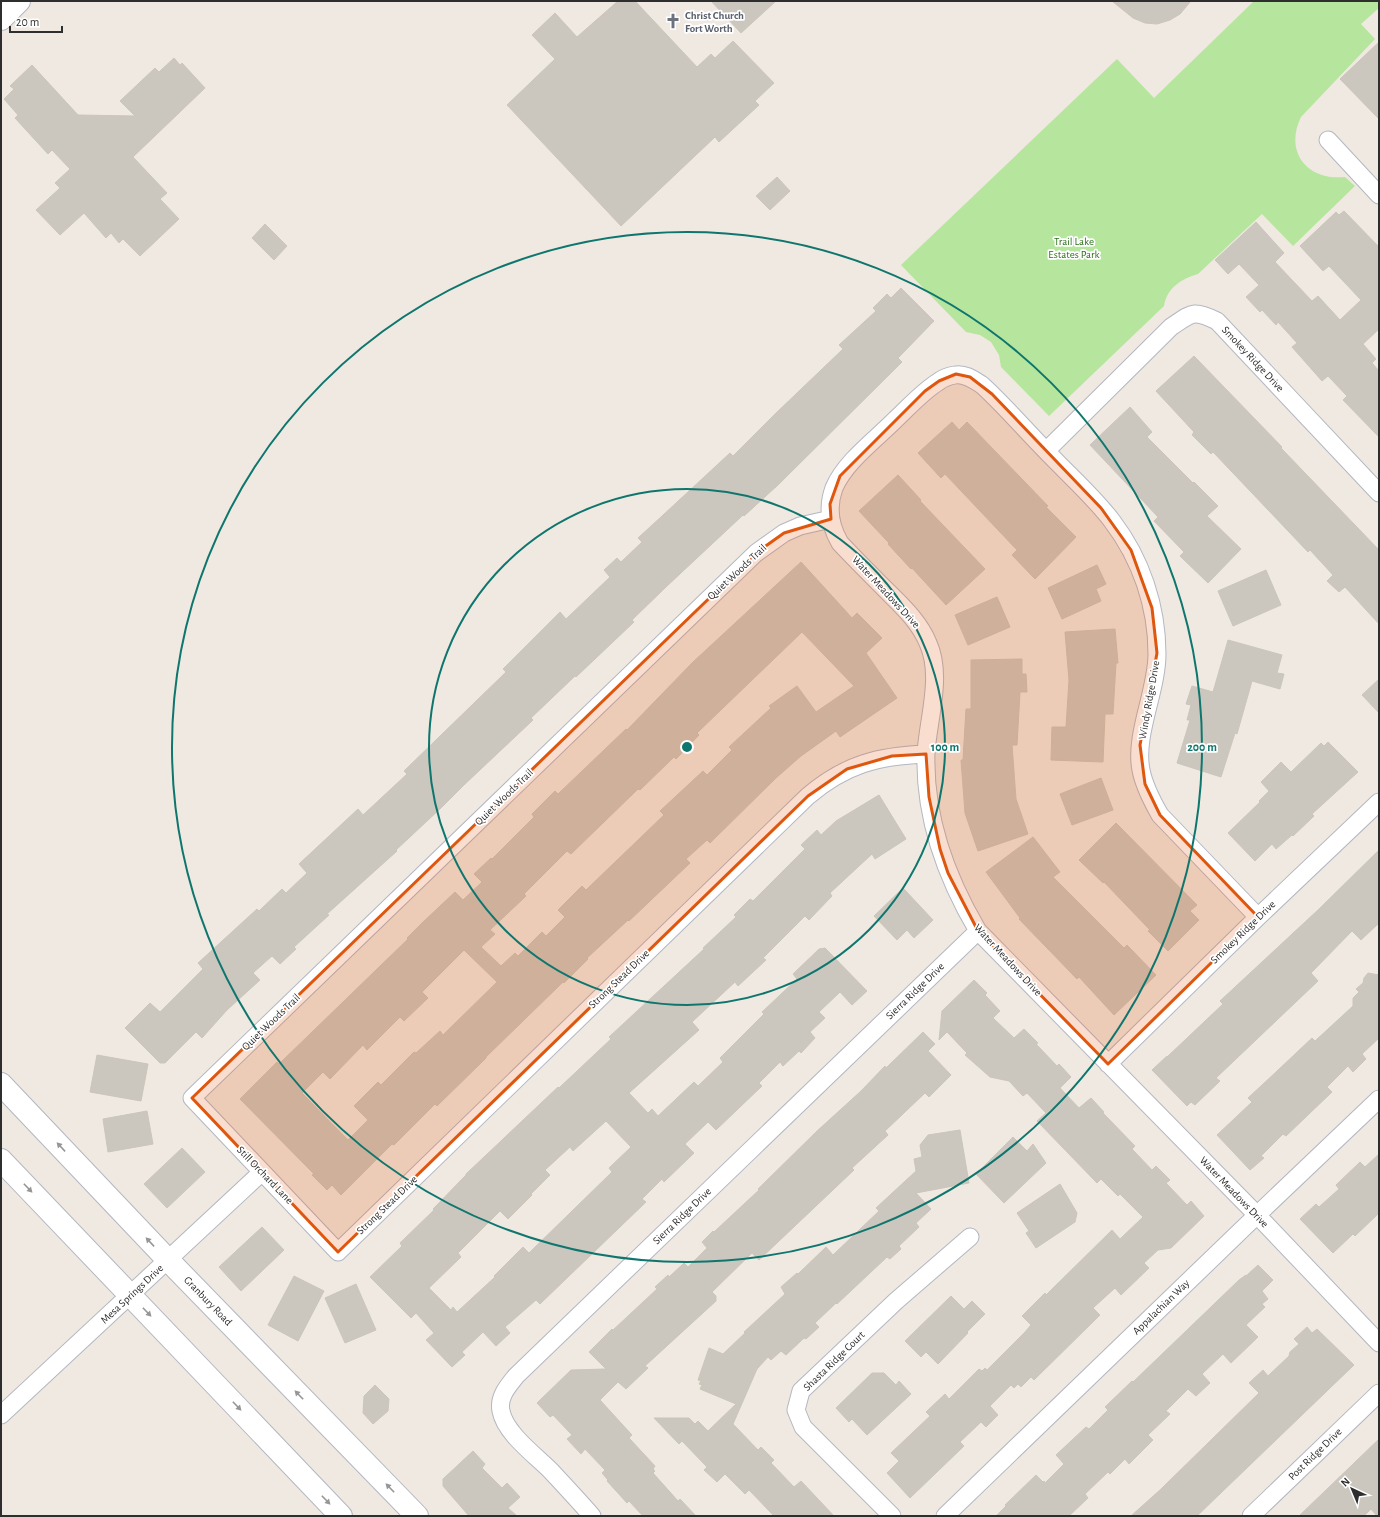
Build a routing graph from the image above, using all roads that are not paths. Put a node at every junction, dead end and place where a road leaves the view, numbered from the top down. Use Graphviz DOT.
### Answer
graph roads {
  1 [pos="20,1"];
  2 [pos="1,19"];
  3 [pos="1328,140"];
  4 [pos="1379,195"];
  5 [pos="956,374"];
  6 [pos="1046,451"];
  7 [pos="1379,493"];
  8 [pos="831,519"];
  9 [pos="926,754"];
  10 [pos="1379,802"];
  11 [pos="1258,917"];
  12 [pos="978,931"];
  13 [pos="1108,1064"];
  14 [pos="1,1084"];
  15 [pos="192,1098"];
  16 [pos="1379,1099"];
  17 [pos="1,1160"];
  18 [pos="262,1172"];
  19 [pos="1256,1215"];
  20 [pos="970,1237"];
  21 [pos="338,1252"];
  22 [pos="168,1260"];
  23 [pos="130,1295"];
  24 [pos="1379,1343"];
  25 [pos="1379,1393"];
  26 [pos="1,1415"];
  27 [pos="342,1516"];
  28 [pos="417,1516"];
  29 [pos="592,1516"];
  30 [pos="892,1516"];
  31 [pos="945,1516"];
  32 [pos="1251,1516"];
  1 -- 2 [label="main road"];
  3 -- 4 [label="street"];
  5 -- 6 [label="street, Windy Ridge Drive"];
  5 -- 8 [label="street, Water Meadows Drive"];
  6 -- 7 [label="street, Smokey Ridge Drive"];
  6 -- 11 [label="street, Windy Ridge Drive"];
  8 -- 9 [label="street, Water Meadows Drive"];
  8 -- 15 [label="street, Quiet Woods Trail"];
  9 -- 12 [label="street, Water Meadows Drive"];
  9 -- 21 [label="street, Strong Stead Drive"];
  10 -- 11 [label="street, Smokey Ridge Drive"];
  11 -- 13 [label="street, Smokey Ridge Drive"];
  12 -- 13 [label="street, Water Meadows Drive"];
  12 -- 29 [label="street, Sierra Ridge Drive"];
  13 -- 19 [label="street, Water Meadows Drive"];
  22 -- 14 [label="main road, Granbury Road, one-way"];
  15 -- 18 [label="street, Still Orchard Lane"];
  16 -- 19 [label="street, Appalachian Way"];
  17 -- 23 [label="main road, one-way"];
  18 -- 21 [label="street, Still Orchard Lane"];
  18 -- 22 [label="street, Mesa Springs Drive"];
  19 -- 24 [label="street, Water Meadows Drive"];
  19 -- 31 [label="street, Appalachian Way"];
  20 -- 30 [label="street, Shasta Ridge Court"];
  22 -- 23 [label="street, Mesa Springs Drive"];
  28 -- 22 [label="main road, Granbury Road, one-way"];
  23 -- 26 [label="street, Mesa Springs Drive"];
  23 -- 27 [label="main road, one-way"];
  25 -- 32 [label="street, Post Ridge Drive"];
}
